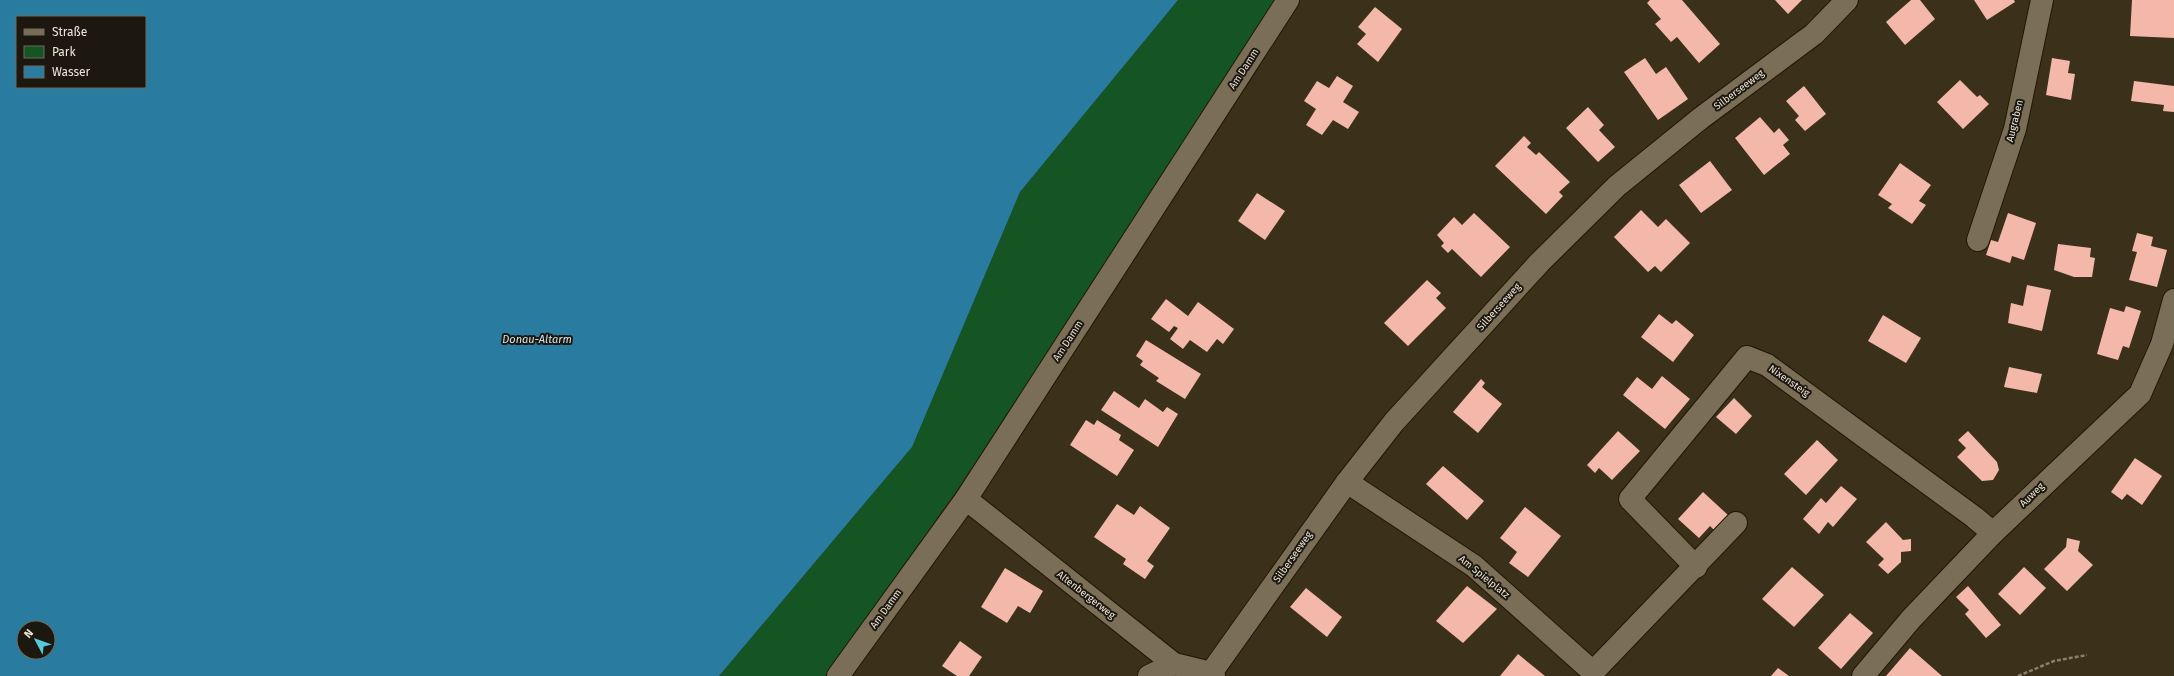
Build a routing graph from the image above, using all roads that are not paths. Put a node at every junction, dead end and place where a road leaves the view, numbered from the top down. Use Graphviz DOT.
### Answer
graph roads {
  1 [pos="1288,0"];
  2 [pos="1848,0"];
  3 [pos="2042,0"];
  4 [pos="1978,240"];
  5 [pos="2174,300"];
  6 [pos="1347,482"];
  7 [pos="966,499"];
  8 [pos="1736,523"];
  9 [pos="1993,533"];
  10 [pos="1696,567"];
  11 [pos="1174,664"];
  12 [pos="1212,674"];
  13 [pos="1593,674"];
  14 [pos="838,676"];
  15 [pos="1149,676"];
  16 [pos="1863,676"];
  1 -- 7 [label="street, Am Damm"];
  2 -- 6 [label="street, Silberseeweg"];
  3 -- 4 [label="street, Augraben"];
  5 -- 9 [label="street, Auweg"];
  6 -- 12 [label="street, Silberseeweg"];
  6 -- 13 [label="street, Am Spielplatz"];
  7 -- 11 [label="street, Altenbergerweg"];
  7 -- 14 [label="street, Am Damm"];
  8 -- 10 [label="street, Am Spielplatz"];
  9 -- 10 [label="street, Nixensteig"];
  9 -- 16 [label="street, Auweg"];
  10 -- 13 [label="street, Am Spielplatz"];
  11 -- 12 [label="street, Altenbergerweg"];
  11 -- 15 [label="street"];
}
